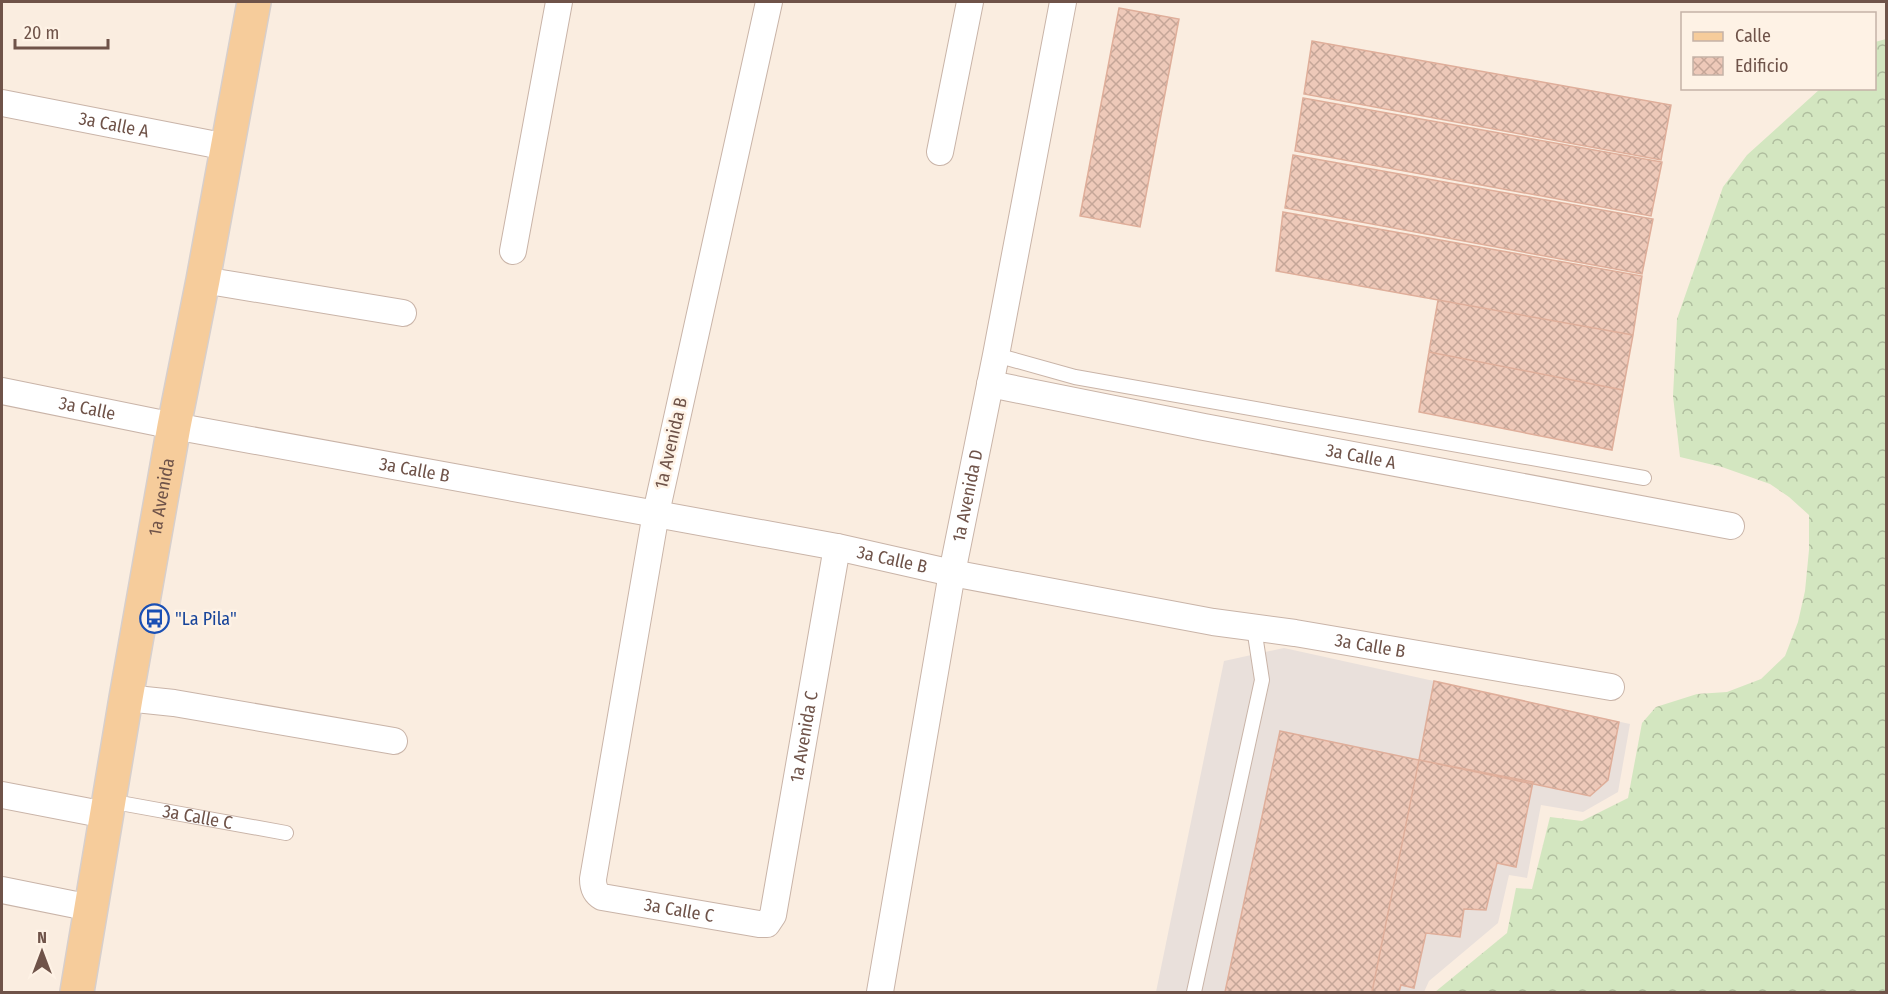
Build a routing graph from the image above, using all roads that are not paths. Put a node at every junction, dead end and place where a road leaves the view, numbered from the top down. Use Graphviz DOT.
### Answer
graph roads {
  1 [pos="254,2"];
  2 [pos="559,2"];
  3 [pos="770,2"];
  4 [pos="970,2"];
  5 [pos="1063,2"];
  6 [pos="2,102"];
  7 [pos="227,147"];
  8 [pos="940,152"];
  9 [pos="513,251"];
  10 [pos="203,280"];
  11 [pos="403,313"];
  12 [pos="996,355"];
  13 [pos="990,384"];
  14 [pos="2,391"];
  15 [pos="174,426"];
  16 [pos="1644,478"];
  17 [pos="656,513"];
  18 [pos="1731,526"];
  19 [pos="837,547"];
  20 [pos="952,573"];
  21 [pos="1254,628"];
  22 [pos="1611,687"];
  23 [pos="126,698"];
  24 [pos="394,741"];
  25 [pos="2,795"];
  26 [pos="108,808"];
  27 [pos="286,833"];
  28 [pos="595,889"];
  29 [pos="2,890"];
  30 [pos="91,908"];
  31 [pos="767,924"];
  32 [pos="77,993"];
  33 [pos="880,993"];
  34 [pos="1194,993"];
  1 -- 7 [label="main road, 1a Avenida"];
  2 -- 9 [label="street"];
  3 -- 17 [label="street, 1a Avenida B"];
  4 -- 8 [label="street"];
  5 -- 12 [label="street, 1a Avenida D"];
  6 -- 7 [label="street, 3a Calle A"];
  7 -- 10 [label="main road, 1a Avenida"];
  10 -- 11 [label="street"];
  10 -- 15 [label="main road, 1a Avenida"];
  12 -- 13 [label="street, 1a Avenida D"];
  12 -- 16 [label="lane"];
  13 -- 18 [label="street, 3a Calle A"];
  13 -- 20 [label="street, 1a Avenida D"];
  14 -- 15 [label="street, 3a Calle"];
  15 -- 17 [label="street, 3a Calle B"];
  15 -- 23 [label="main road, 1a Avenida"];
  17 -- 19 [label="street, 3a Calle B"];
  17 -- 28 [label="street, 1a Avenida B"];
  19 -- 20 [label="street, 3a Calle B"];
  19 -- 31 [label="street, 1a Avenida C"];
  20 -- 21 [label="street, 3a Calle B"];
  20 -- 33 [label="street, 1a Avenida D"];
  21 -- 22 [label="street, 3a Calle B"];
  21 -- 34 [label="lane"];
  23 -- 24 [label="street"];
  23 -- 26 [label="main road, 1a Avenida"];
  25 -- 26 [label="street, 3a Calle C"];
  26 -- 27 [label="lane, 3a Calle C"];
  26 -- 30 [label="main road, 1a Avenida"];
  28 -- 31 [label="street, 3a Calle C"];
  29 -- 30 [label="street"];
  30 -- 32 [label="main road, 1a Avenida"];
}
